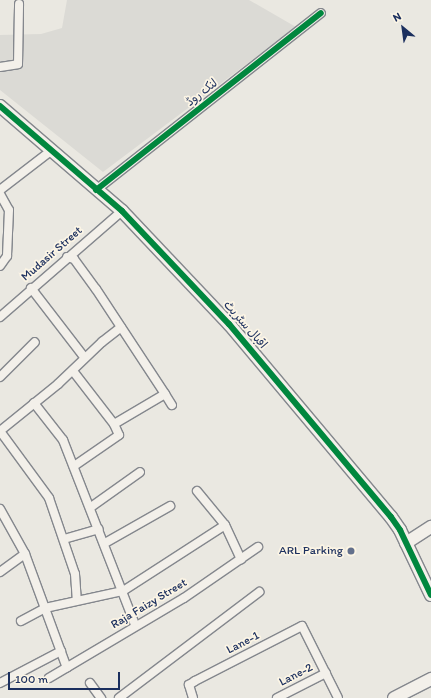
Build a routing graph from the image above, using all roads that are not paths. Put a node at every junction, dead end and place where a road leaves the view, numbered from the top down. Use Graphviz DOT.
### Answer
graph roads {
  1 [pos="19,4"];
  2 [pos="321,13"];
  3 [pos="0,67"];
  4 [pos="1,108"];
  5 [pos="52,150"];
  6 [pos="0,190"];
  7 [pos="96,190"];
  8 [pos="0,194"];
  9 [pos="122,210"];
  10 [pos="67,257"];
  11 [pos="0,266"];
  12 [pos="30,288"];
  13 [pos="0,318"];
  14 [pos="121,327"];
  15 [pos="35,342"];
  16 [pos="85,358"];
  17 [pos="73,371"];
  18 [pos="0,377"];
  19 [pos="165,394"];
  20 [pos="34,403"];
  21 [pos="172,406"];
  22 [pos="114,424"];
  23 [pos="0,431"];
  24 [pos="3,441"];
  25 [pos="74,466"];
  26 [pos="140,472"];
  27 [pos="197,491"];
  28 [pos="170,506"];
  29 [pos="91,507"];
  30 [pos="0,509"];
  31 [pos="225,525"];
  32 [pos="431,527"];
  33 [pos="99,529"];
  34 [pos="64,539"];
  35 [pos="406,543"];
  36 [pos="105,544"];
  37 [pos="258,547"];
  38 [pos="25,554"];
  39 [pos="241,559"];
  40 [pos="0,572"];
  41 [pos="123,591"];
  42 [pos="260,592"];
  43 [pos="431,595"];
  44 [pos="78,600"];
  45 [pos="46,608"];
  46 [pos="21,621"];
  47 [pos="135,625"];
  48 [pos="61,651"];
  49 [pos="67,668"];
  50 [pos="326,673"];
  51 [pos="49,678"];
  52 [pos="431,679"];
  53 [pos="0,683"];
  54 [pos="90,683"];
  55 [pos="101,698"];
  56 [pos="119,698"];
  57 [pos="193,698"];
  58 [pos="277,698"];
  59 [pos="338,698"];
  60 [pos="394,698"];
  1 -- 3 [label="street"];
  2 -- 7 [label="street, لنک روڈ"];
  4 -- 5 [label="street, اقبال سٹریٹ"];
  5 -- 6 [label="street"];
  5 -- 7 [label="street, اقبال سٹریٹ"];
  7 -- 9 [label="street, اقبال سٹریٹ"];
  8 -- 11 [label="street"];
  9 -- 10 [label="street, Mudasir Street"];
  9 -- 35 [label="street, اقبال سٹریٹ"];
  10 -- 12 [label="street, Mudasir Street"];
  10 -- 14 [label="street"];
  12 -- 13 [label="street, Mudasir Street"];
  12 -- 16 [label="street"];
  14 -- 16 [label="street"];
  14 -- 19 [label="street"];
  15 -- 18 [label="street"];
  16 -- 17 [label="street"];
  17 -- 20 [label="street"];
  17 -- 22 [label="street"];
  19 -- 21 [label="street"];
  19 -- 22 [label="street"];
  20 -- 23 [label="street"];
  20 -- 25 [label="street"];
  22 -- 25 [label="street"];
  23 -- 24 [label="street"];
  24 -- 34 [label="street"];
  25 -- 29 [label="street"];
  26 -- 29 [label="street"];
  27 -- 31 [label="street"];
  28 -- 36 [label="street"];
  29 -- 33 [label="street"];
  30 -- 38 [label="street"];
  31 -- 39 [label="street"];
  31 -- 41 [label="street"];
  32 -- 35 [label="street"];
  33 -- 34 [label="street"];
  33 -- 36 [label="street"];
  34 -- 44 [label="street"];
  35 -- 43 [label="street, اقبال سٹریٹ"];
  36 -- 41 [label="street"];
  37 -- 39 [label="street, Raja Faizy Street"];
  38 -- 40 [label="street"];
  38 -- 45 [label="street"];
  39 -- 47 [label="street, Raja Faizy Street"];
  41 -- 44 [label="street"];
  41 -- 47 [label="street"];
  42 -- 56 [label="street"];
  44 -- 45 [label="street"];
  45 -- 46 [label="street"];
  45 -- 48 [label="street"];
  47 -- 49 [label="street, Raja Faizy Street"];
  48 -- 49 [label="street"];
  48 -- 53 [label="street"];
  49 -- 51 [label="street, Raja Faizy Street"];
  50 -- 57 [label="street, Lane-1"];
  50 -- 58 [label="street, Lane-2"];
  50 -- 59 [label="street"];
  52 -- 60 [label="street"];
  54 -- 55 [label="street"];
}
